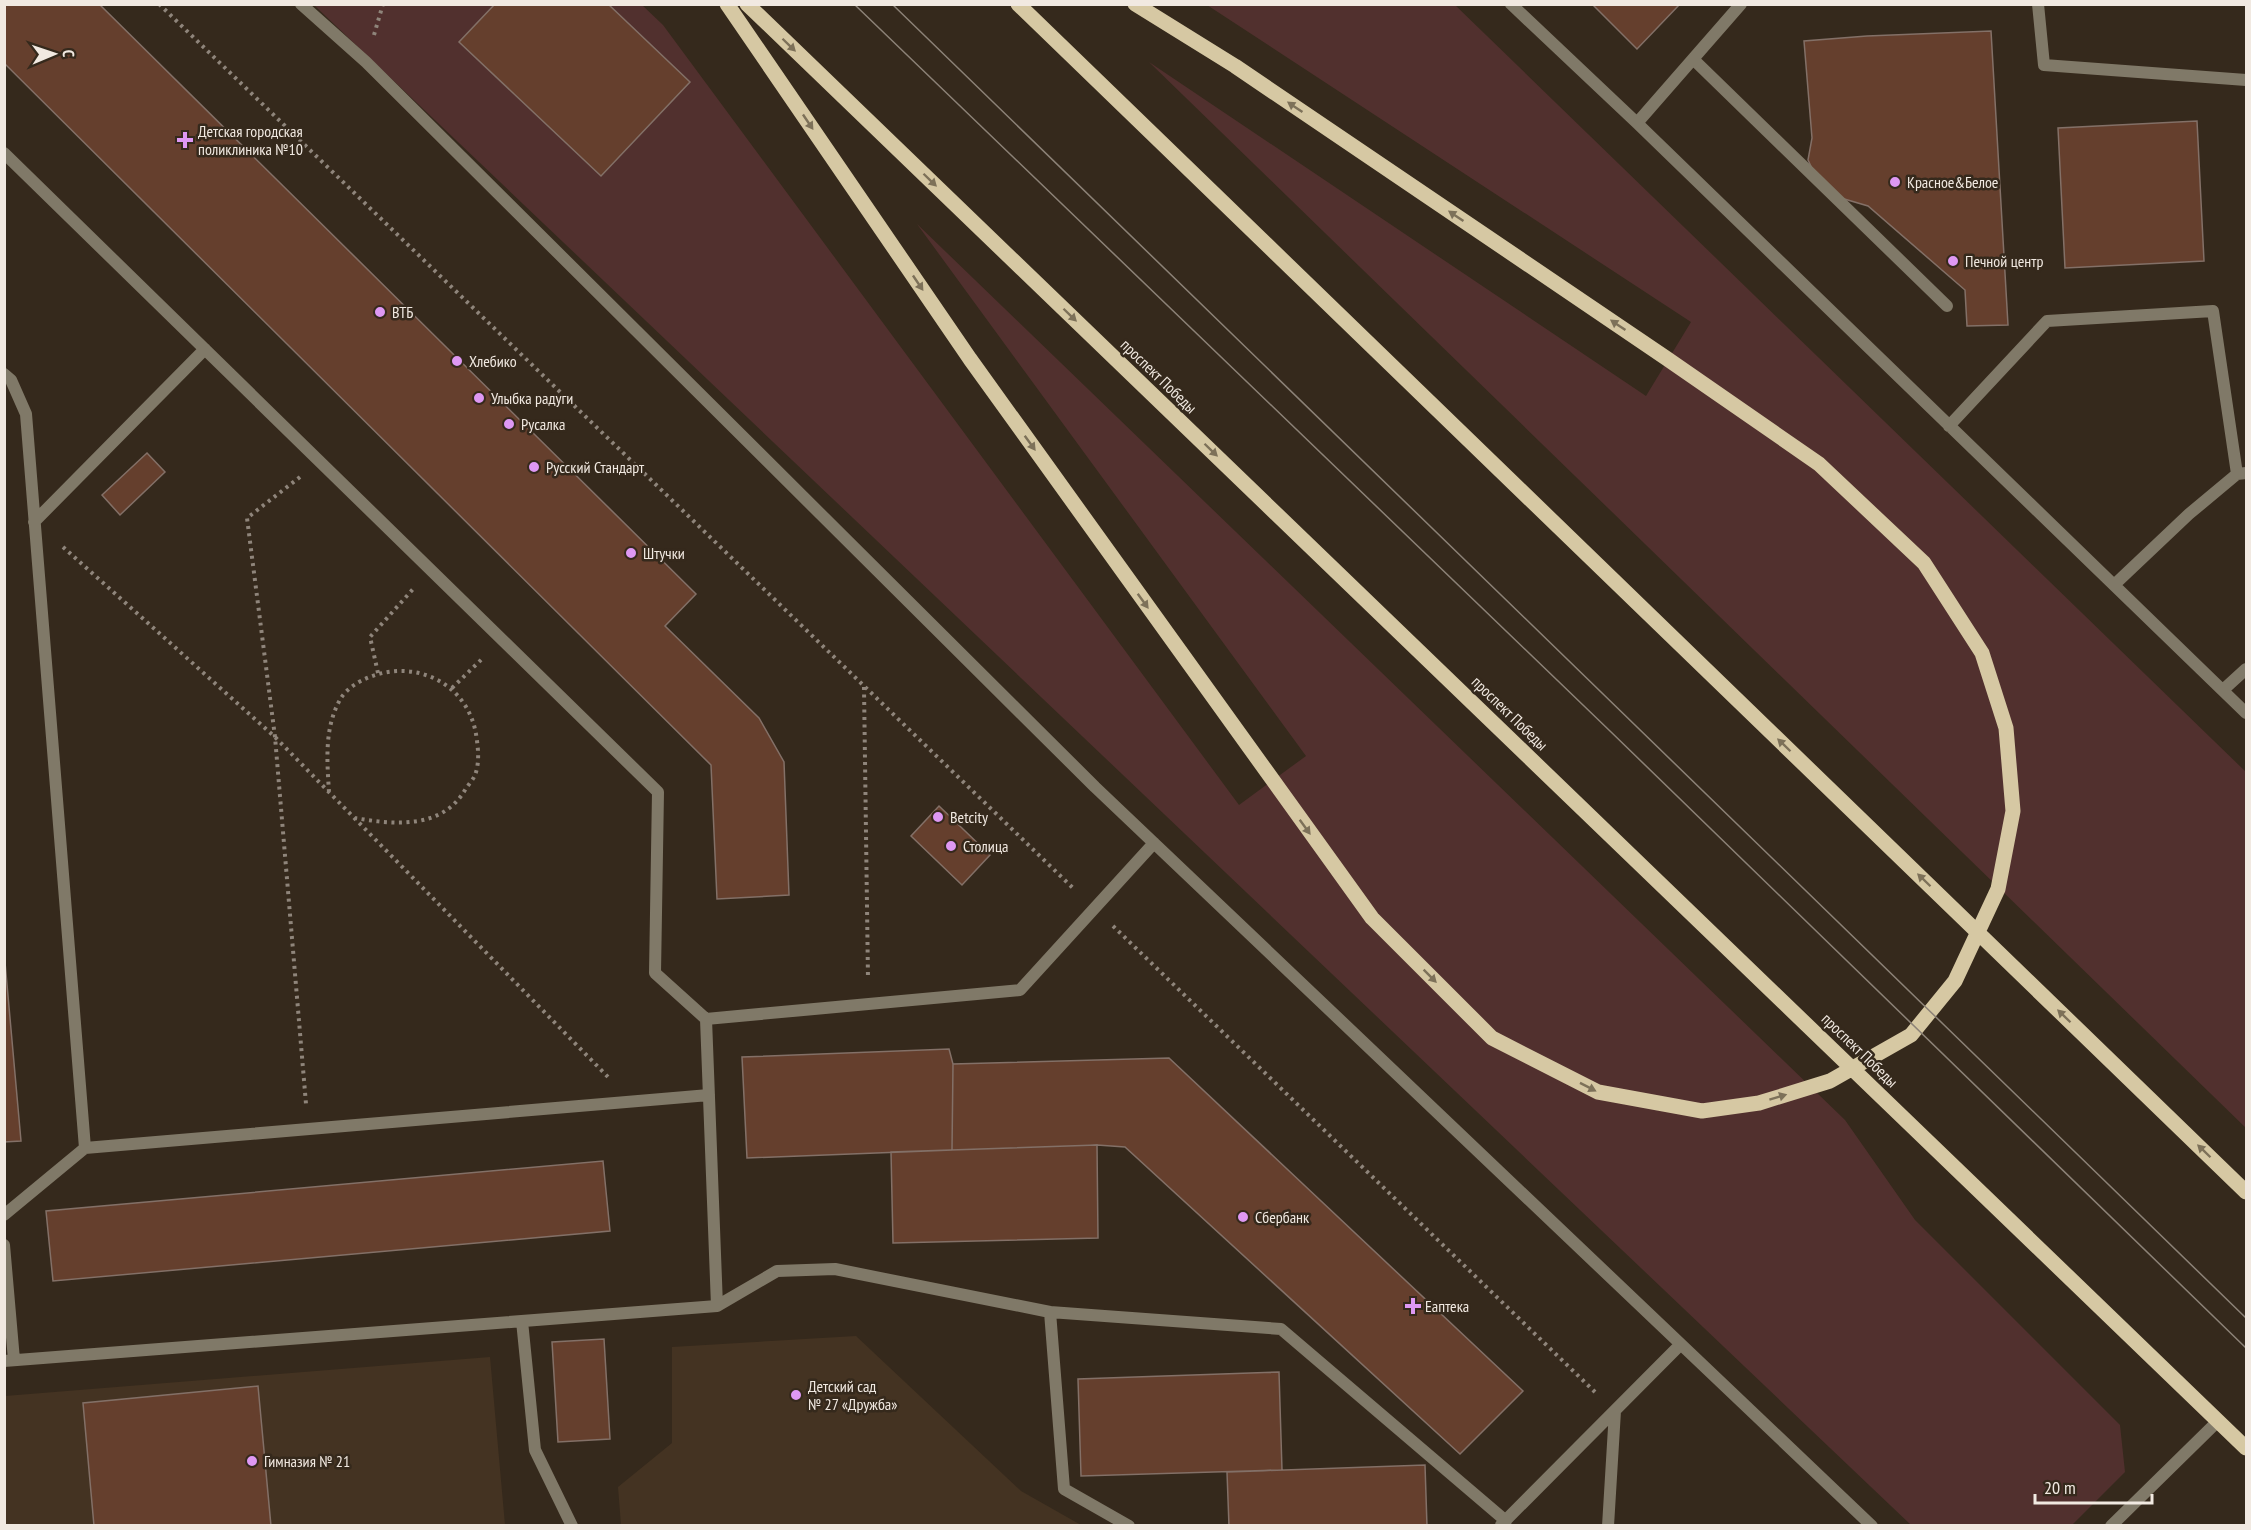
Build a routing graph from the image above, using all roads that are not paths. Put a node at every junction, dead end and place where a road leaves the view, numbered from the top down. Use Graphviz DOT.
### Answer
graph roads {
  1 [pos="301,4"];
  2 [pos="727,4"];
  3 [pos="747,4"];
  4 [pos="1018,4"];
  5 [pos="1135,4"];
  6 [pos="1511,4"];
  7 [pos="1741,4"];
  8 [pos="2038,4"];
  9 [pos="1693,59"];
  10 [pos="2247,80"];
  11 [pos="1637,123"];
  12 [pos="4,153"];
  13 [pos="1947,306"];
  14 [pos="205,349"];
  15 [pos="4,374"];
  16 [pos="1949,426"];
  17 [pos="2242,473"];
  18 [pos="34,522"];
  19 [pos="2114,585"];
  20 [pos="2247,669"];
  21 [pos="2223,690"];
  22 [pos="2247,713"];
  23 [pos="1154,843"];
  24 [pos="706,1019"];
  25 [pos="709,1095"];
  26 [pos="85,1148"];
  27 [pos="2247,1192"];
  28 [pos="4,1215"];
  29 [pos="4,1245"];
  30 [pos="717,1306"];
  31 [pos="1050,1312"];
  32 [pos="522,1320"];
  33 [pos="1680,1345"];
  34 [pos="9,1361"];
  35 [pos="1615,1411"];
  36 [pos="2218,1421"];
  37 [pos="2247,1448"];
  38 [pos="1503,1523"];
  39 [pos="572,1526"];
  40 [pos="1129,1526"];
  41 [pos="1608,1526"];
  42 [pos="1872,1526"];
  43 [pos="2111,1526"];
  1 -- 23 [label="lane"];
  2 -- 5 [label="main road, one-way"];
  3 -- 36 [label="main road, проспект Победы, one-way"];
  27 -- 4 [label="main road, one-way"];
  6 -- 11 [label="lane"];
  7 -- 9 [label="lane"];
  8 -- 10 [label="lane"];
  9 -- 11 [label="lane"];
  9 -- 13 [label="lane"];
  11 -- 16 [label="lane"];
  12 -- 14 [label="lane"];
  14 -- 18 [label="lane"];
  14 -- 24 [label="lane"];
  15 -- 18 [label="lane"];
  16 -- 17 [label="lane"];
  16 -- 19 [label="lane"];
  17 -- 19 [label="lane"];
  18 -- 26 [label="lane"];
  19 -- 21 [label="lane"];
  20 -- 21 [label="lane"];
  21 -- 22 [label="lane"];
  23 -- 24 [label="lane"];
  23 -- 33 [label="lane"];
  24 -- 25 [label="lane"];
  25 -- 26 [label="lane"];
  25 -- 30 [label="lane"];
  26 -- 28 [label="lane"];
  29 -- 34 [label="lane"];
  30 -- 31 [label="lane"];
  30 -- 32 [label="lane"];
  31 -- 38 [label="lane"];
  31 -- 40 [label="lane"];
  32 -- 34 [label="lane"];
  32 -- 39 [label="lane"];
  33 -- 35 [label="lane"];
  33 -- 42 [label="lane"];
  35 -- 38 [label="lane"];
  35 -- 41 [label="lane"];
  36 -- 37 [label="main road, проспект Победы"];
  36 -- 43 [label="lane"];
}
